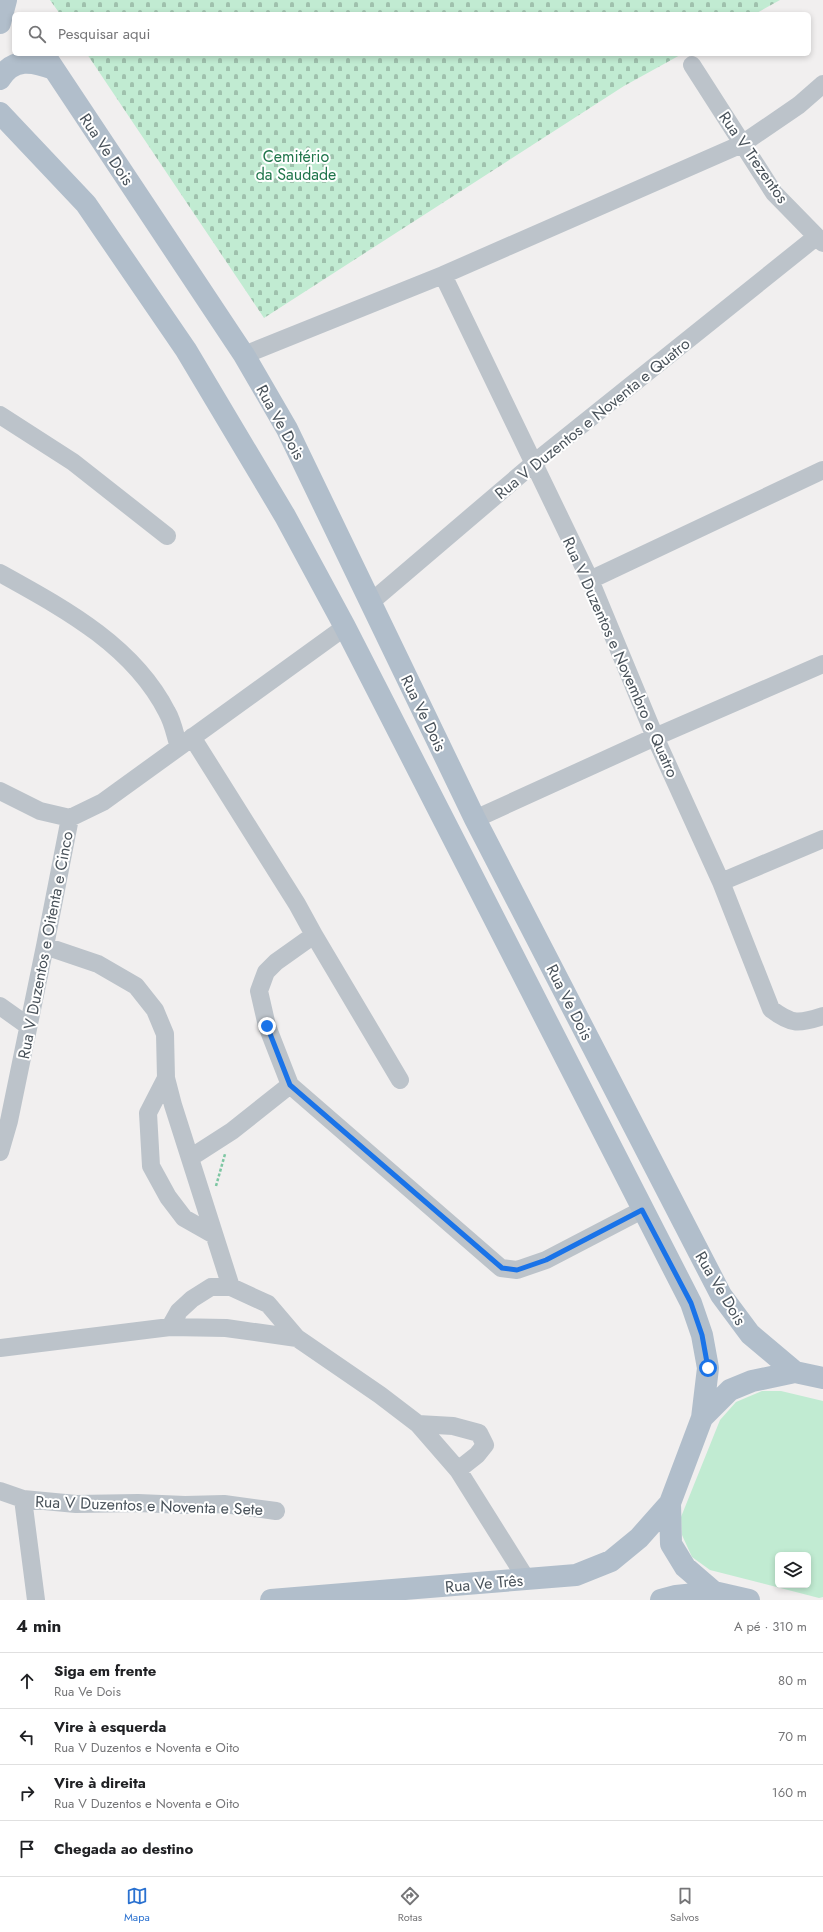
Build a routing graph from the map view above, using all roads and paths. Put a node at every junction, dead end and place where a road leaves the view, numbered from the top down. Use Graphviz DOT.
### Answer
graph roads {
  1 [pos="6,0"];
  2 [pos="10,0"];
  3 [pos="18,12"];
  4 [pos="0,23"];
  5 [pos="49,62"];
  6 [pos="692,65"];
  7 [pos="0,79"];
  8 [pos="823,84"];
  9 [pos="0,113"];
  10 [pos="742,144"];
  11 [pos="819,240"];
  12 [pos="443,275"];
  13 [pos="244,356"];
  14 [pos="0,416"];
  15 [pos="534,463"];
  16 [pos="823,470"];
  17 [pos="167,536"];
  18 [pos="0,573"];
  19 [pos="590,580"];
  20 [pos="371,602"];
  21 [pos="345,627"];
  22 [pos="823,664"];
  23 [pos="655,737"];
  24 [pos="186,742"];
  25 [pos="0,791"];
  26 [pos="70,818"];
  27 [pos="475,819"];
  28 [pos="823,839"];
  29 [pos="721,882"];
  30 [pos="314,935"];
  31 [pos="45,946"];
  32 [pos="0,1006"];
  33 [pos="823,1016"];
  34 [pos="28,1026"];
  35 [pos="166,1078"];
  36 [pos="400,1080"];
  37 [pos="290,1085"];
  38 [pos="232,1131"];
  39 [pos="0,1152"];
  40 [pos="190,1158"];
  41 [pos="642,1210"];
  42 [pos="208,1214"];
  43 [pos="214,1235"];
  44 [pos="231,1287"];
  45 [pos="170,1327"];
  46 [pos="297,1338"];
  47 [pos="0,1348"];
  48 [pos="795,1372"];
  49 [pos="823,1378"];
  50 [pos="702,1418"];
  51 [pos="418,1424"];
  52 [pos="458,1470"];
  53 [pos="0,1491"];
  54 [pos="23,1499"];
  55 [pos="670,1504"];
  56 [pos="276,1510"];
  57 [pos="527,1580"];
  58 [pos="714,1592"];
  59 [pos="36,1600"];
  60 [pos="271,1600"];
  61 [pos="662,1600"];
  62 [pos="749,1600"];
  1 -- 4 [label="main road"];
  2 -- 3 [label="main road"];
  5 -- 7 [label="main road"];
  5 -- 13 [label="main road, Rua Ve Dois"];
  6 -- 10 [label="street, Rua V Trezentos"];
  8 -- 10 [label="street"];
  9 -- 21 [label="main road, Rua Ve Dois"];
  10 -- 11 [label="street, Rua V Trezentos"];
  10 -- 12 [label="street"];
  11 -- 15 [label="street, Rua V Duzentos e Noventa e Quatro"];
  12 -- 13 [label="street"];
  12 -- 15 [label="street, Rua V Duzentos e Novembro e Quatro"];
  13 -- 20 [label="main road, Rua Ve Dois"];
  14 -- 17 [label="street"];
  15 -- 19 [label="street, Rua V Duzentos e Novembro e Quatro"];
  15 -- 20 [label="street, Rua V Duzentos e Noventa e Quatro"];
  16 -- 19 [label="street"];
  18 -- 24 [label="street"];
  19 -- 23 [label="street, Rua V Duzentos e Novembro e Quatro"];
  20 -- 27 [label="main road, Rua Ve Dois"];
  21 -- 24 [label="street, Rua V Duzentos e Oitenta e Cinco"];
  21 -- 41 [label="main road, Rua Ve Dois"];
  22 -- 23 [label="street"];
  23 -- 27 [label="street"];
  23 -- 29 [label="street, Rua V Duzentos e Novembro e Quatro"];
  24 -- 26 [label="street, Rua V Duzentos e Oitenta e Cinco"];
  24 -- 30 [label="street"];
  25 -- 26 [label="street"];
  26 -- 31 [label="street, Rua V Duzentos e Oitenta e Cinco"];
  27 -- 48 [label="main road, Rua Ve Dois"];
  28 -- 29 [label="street"];
  29 -- 33 [label="street, Rua V Duzentos e Novembro e Quatro"];
  30 -- 36 [label="street"];
  30 -- 37 [label="street"];
  31 -- 34 [label="street, Rua V Duzentos e Oitenta e Cinco"];
  31 -- 35 [label="street"];
  32 -- 34 [label="street"];
  34 -- 39 [label="street, Rua V Duzentos e Oitenta e Cinco"];
  35 -- 40 [label="street"];
  35 -- 43 [label="street"];
  37 -- 38 [label="street"];
  37 -- 41 [label="street"];
  38 -- 40 [label="street"];
  38 -- 42 [label="path"];
  40 -- 42 [label="street"];
  41 -- 50 [label="main road, Rua Ve Dois"];
  42 -- 43 [label="street"];
  43 -- 44 [label="street"];
  44 -- 45 [label="street"];
  44 -- 46 [label="street"];
  45 -- 46 [label="street"];
  45 -- 47 [label="street"];
  46 -- 51 [label="street"];
  48 -- 49 [label="main road"];
  48 -- 50 [label="main road"];
  50 -- 55 [label="main road"];
  51 -- 52 [label="street"];
  51 -- 52 [label="street"];
  52 -- 57 [label="street"];
  53 -- 54 [label="street, Rua V Duzentos e Noventa e Sete"];
  54 -- 56 [label="street, Rua V Duzentos e Noventa e Sete"];
  54 -- 59 [label="street"];
  55 -- 57 [label="main road, Rua Ve Três"];
  55 -- 58 [label="main road"];
  57 -- 60 [label="main road, Rua Ve Três"];
  58 -- 61 [label="main road"];
  58 -- 62 [label="main road"];
}
